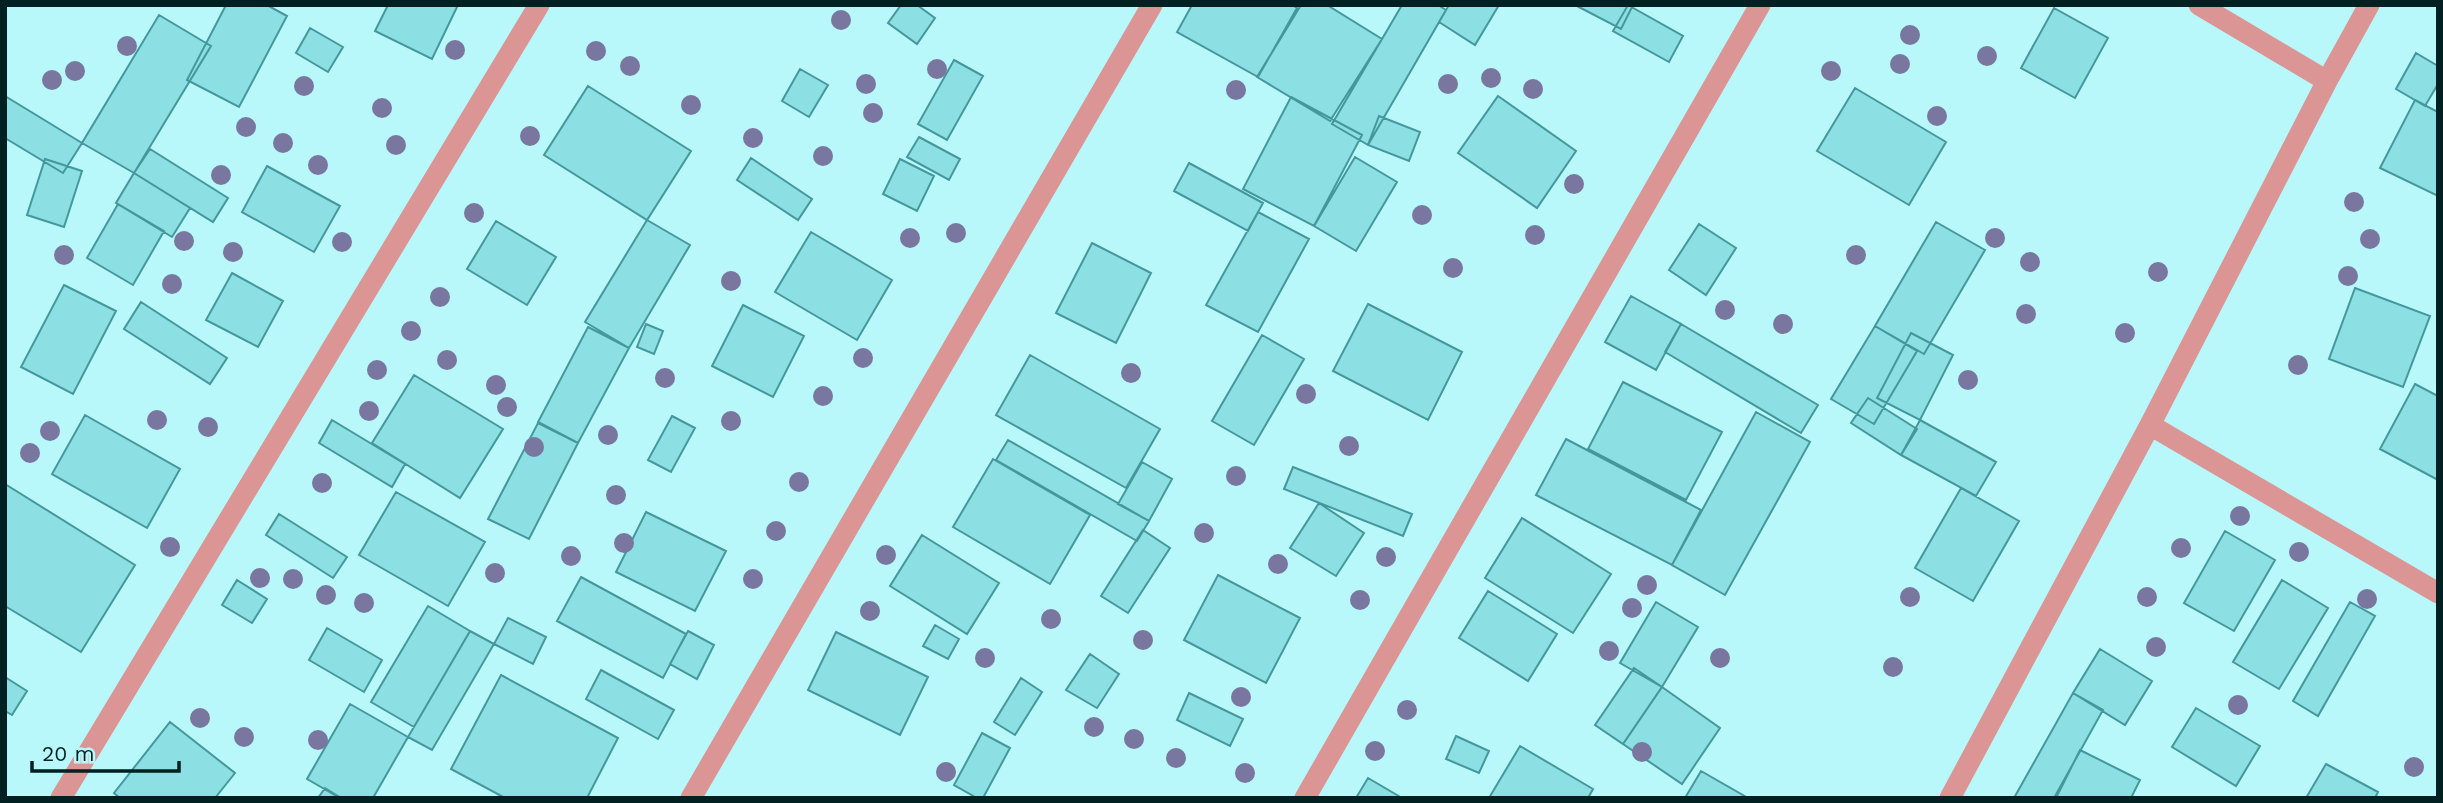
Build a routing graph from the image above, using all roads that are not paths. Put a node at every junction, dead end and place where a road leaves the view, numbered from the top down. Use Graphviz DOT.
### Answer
graph roads {
  1 [pos="538,5"];
  2 [pos="1152,5"];
  3 [pos="1760,5"];
  4 [pos="2199,5"];
  5 [pos="2369,5"];
  6 [pos="2327,81"];
  7 [pos="2150,425"];
  8 [pos="2438,593"];
  9 [pos="61,798"];
  10 [pos="691,798"];
  11 [pos="1305,798"];
  12 [pos="1950,798"];
  1 -- 9 [label="street"];
  2 -- 10 [label="street"];
  3 -- 11 [label="street"];
  4 -- 6 [label="street"];
  5 -- 6 [label="street"];
  6 -- 7 [label="street"];
  7 -- 8 [label="street"];
  7 -- 12 [label="street"];
}
